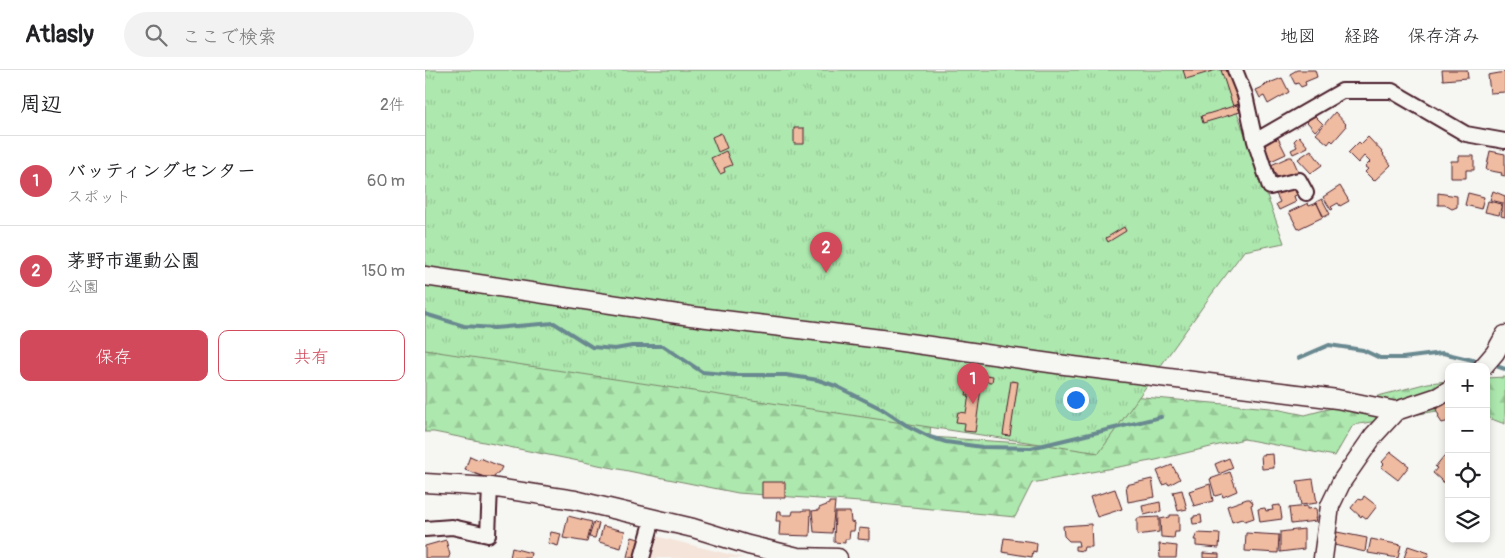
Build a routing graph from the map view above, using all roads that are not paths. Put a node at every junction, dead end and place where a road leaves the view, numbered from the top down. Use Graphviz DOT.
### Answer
graph roads {
  1 [pos="1235,70"];
  2 [pos="1255,141"];
  3 [pos="1505,141"];
  4 [pos="1306,193"];
  5 [pos="425,276"];
  6 [pos="1505,335"];
  7 [pos="1500,355"];
  8 [pos="1489,363"];
  9 [pos="1445,393"];
  10 [pos="1396,411"];
  11 [pos="425,483"];
  12 [pos="490,487"];
  13 [pos="653,519"];
  14 [pos="425,530"];
  15 [pos="642,558"];
  16 [pos="838,558"];
  17 [pos="1323,558"];
  1 -- 2 [label="street"];
  2 -- 3 [label="street"];
  2 -- 4 [label="street"];
  5 -- 10 [label="street"];
  6 -- 7 [label="street"];
  7 -- 8 [label="street"];
  9 -- 10 [label="street"];
  10 -- 17 [label="street"];
  11 -- 12 [label="street"];
  12 -- 13 [label="street"];
  12 -- 14 [label="street"];
  13 -- 15 [label="street"];
  13 -- 16 [label="street"];
}
